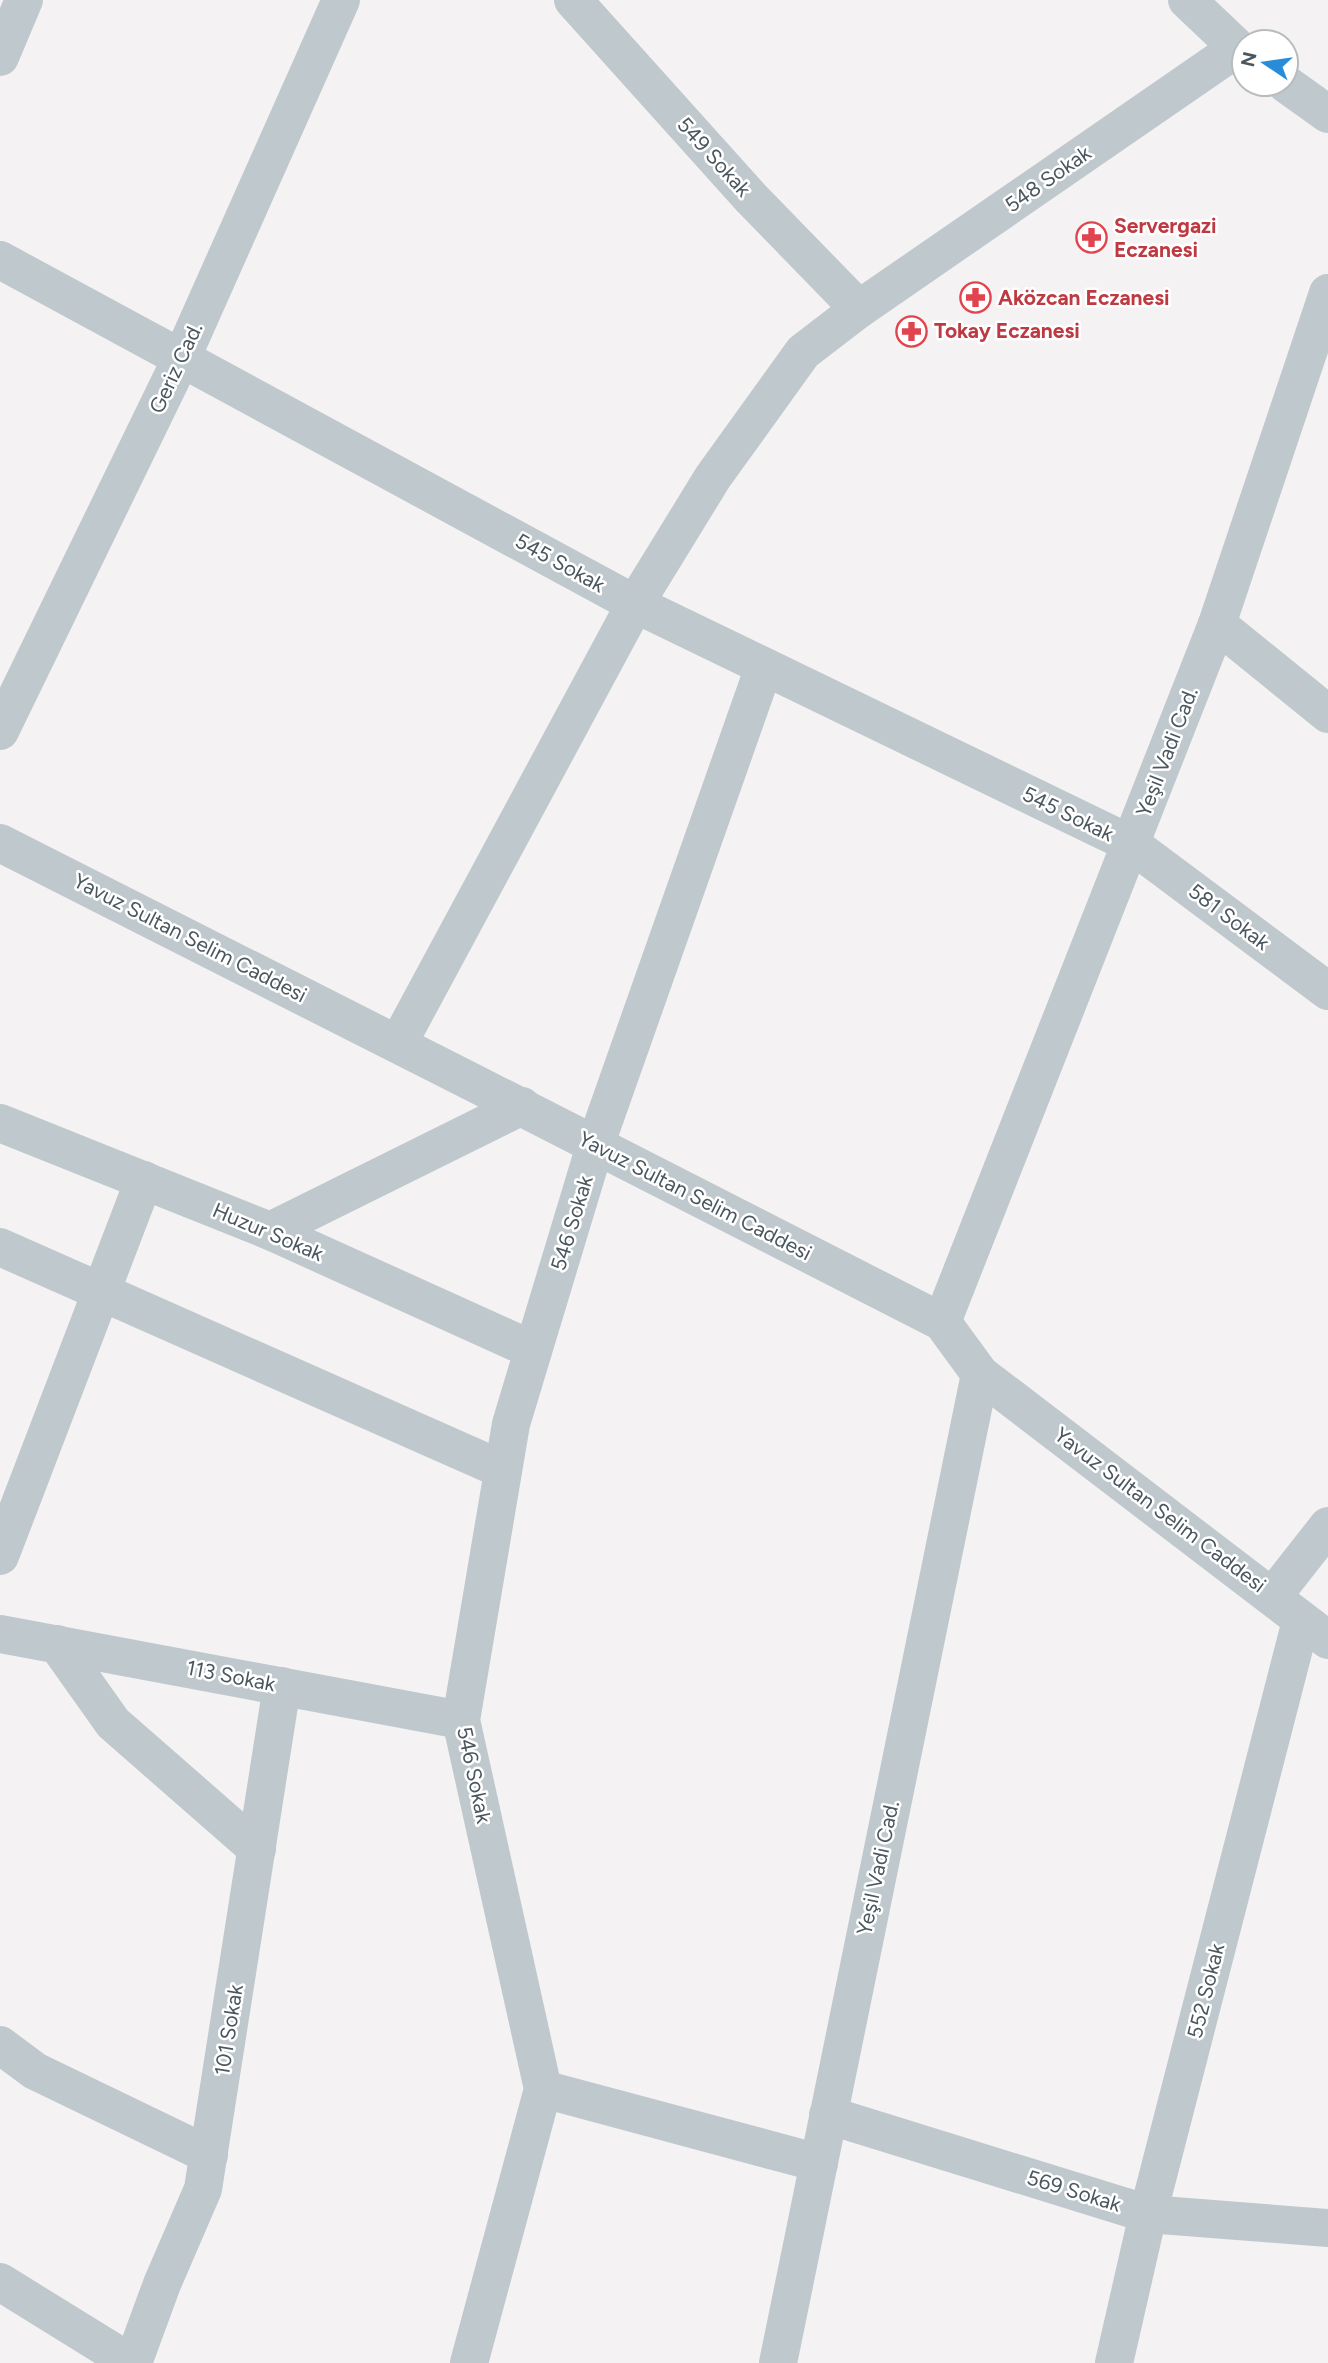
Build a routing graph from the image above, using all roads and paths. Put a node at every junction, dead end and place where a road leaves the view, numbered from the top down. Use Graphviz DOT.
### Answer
graph roads {
  1 [pos="24,0"];
  2 [pos="341,0"];
  3 [pos="573,0"];
  4 [pos="1187,0"];
  5 [pos="1230,42"];
  6 [pos="0,57"];
  7 [pos="1230,59"];
  8 [pos="1300,94"];
  9 [pos="1328,114"];
  10 [pos="0,260"];
  11 [pos="1328,293"];
  12 [pos="859,309"];
  13 [pos="182,357"];
  14 [pos="635,604"];
  15 [pos="1217,624"];
  16 [pos="764,667"];
  17 [pos="1328,715"];
  18 [pos="0,731"];
  19 [pos="0,843"];
  20 [pos="1131,844"];
  21 [pos="1328,991"];
  22 [pos="399,1042"];
  23 [pos="522,1106"];
  24 [pos="0,1123"];
  25 [pos="595,1146"];
  26 [pos="144,1181"];
  27 [pos="270,1231"];
  28 [pos="0,1247"];
  29 [pos="99,1293"];
  30 [pos="942,1322"];
  31 [pos="533,1350"];
  32 [pos="980,1374"];
  33 [pos="503,1470"];
  34 [pos="1328,1526"];
  35 [pos="0,1556"];
  36 [pos="1301,1619"];
  37 [pos="0,1634"];
  38 [pos="57,1644"];
  39 [pos="282,1686"];
  40 [pos="461,1720"];
  41 [pos="257,1849"];
  42 [pos="0,2045"];
  43 [pos="543,2089"];
  44 [pos="828,2115"];
  45 [pos="209,2155"];
  46 [pos="819,2163"];
  47 [pos="1148,2214"];
  48 [pos="1328,2228"];
  49 [pos="0,2282"];
  50 [pos="132,2363"];
  51 [pos="469,2363"];
  52 [pos="778,2363"];
  53 [pos="1114,2363"];
  1 -- 6 [label="street"];
  2 -- 13 [label="street, Geriz Cad."];
  3 -- 12 [label="street, 549 Sokak"];
  4 -- 5 [label="street"];
  7 -- 12 [label="street, 548 Sokak"];
  8 -- 9 [label="street"];
  10 -- 13 [label="street, 545 Sokak"];
  11 -- 15 [label="street, Yeşil Vadi Cad."];
  12 -- 14 [label="street, 548 Sokak"];
  13 -- 14 [label="street, 545 Sokak"];
  13 -- 18 [label="street, Geriz Cad."];
  14 -- 16 [label="street, 545 Sokak"];
  14 -- 22 [label="street, 548 Sokak"];
  15 -- 17 [label="street"];
  15 -- 20 [label="street, Yeşil Vadi Cad."];
  16 -- 20 [label="street, 545 Sokak"];
  16 -- 25 [label="street, 546 Sokak"];
  19 -- 22 [label="street, Yavuz Sultan Selim Caddesi"];
  20 -- 21 [label="street, 581 Sokak"];
  20 -- 30 [label="street, Yeşil Vadi Cad."];
  22 -- 23 [label="street, Yavuz Sultan Selim Caddesi"];
  23 -- 25 [label="street, Yavuz Sultan Selim Caddesi"];
  23 -- 27 [label="street"];
  24 -- 26 [label="street, Huzur Sokak"];
  25 -- 30 [label="street, Yavuz Sultan Selim Caddesi"];
  25 -- 31 [label="street, 546 Sokak"];
  26 -- 27 [label="street, Huzur Sokak"];
  26 -- 29 [label="street"];
  27 -- 31 [label="street, Huzur Sokak"];
  28 -- 29 [label="street"];
  29 -- 33 [label="street"];
  29 -- 35 [label="street"];
  30 -- 32 [label="street, Yavuz Sultan Selim Caddesi"];
  31 -- 33 [label="street, 546 Sokak"];
  32 -- 36 [label="street, Yavuz Sultan Selim Caddesi"];
  32 -- 44 [label="street, Yeşil Vadi Cad."];
  33 -- 40 [label="street, 546 Sokak"];
  34 -- 36 [label="street"];
  36 -- 47 [label="street, 552 Sokak"];
  37 -- 38 [label="street, 113 Sokak"];
  38 -- 39 [label="street, 113 Sokak"];
  38 -- 41 [label="street"];
  39 -- 40 [label="street, 113 Sokak"];
  39 -- 41 [label="street, 101 Sokak"];
  40 -- 43 [label="street, 546 Sokak"];
  41 -- 45 [label="street, 101 Sokak"];
  42 -- 45 [label="street"];
  43 -- 46 [label="street"];
  43 -- 51 [label="street, 546 Sokak"];
  44 -- 46 [label="street, Yeşil Vadi Cad."];
  44 -- 47 [label="street, 569 Sokak"];
  45 -- 50 [label="street, 101 Sokak"];
  46 -- 52 [label="street, Yeşil Vadi Cad."];
  47 -- 48 [label="street, 569 Sokak"];
  47 -- 53 [label="street, 552 Sokak"];
  49 -- 50 [label="street"];
}
